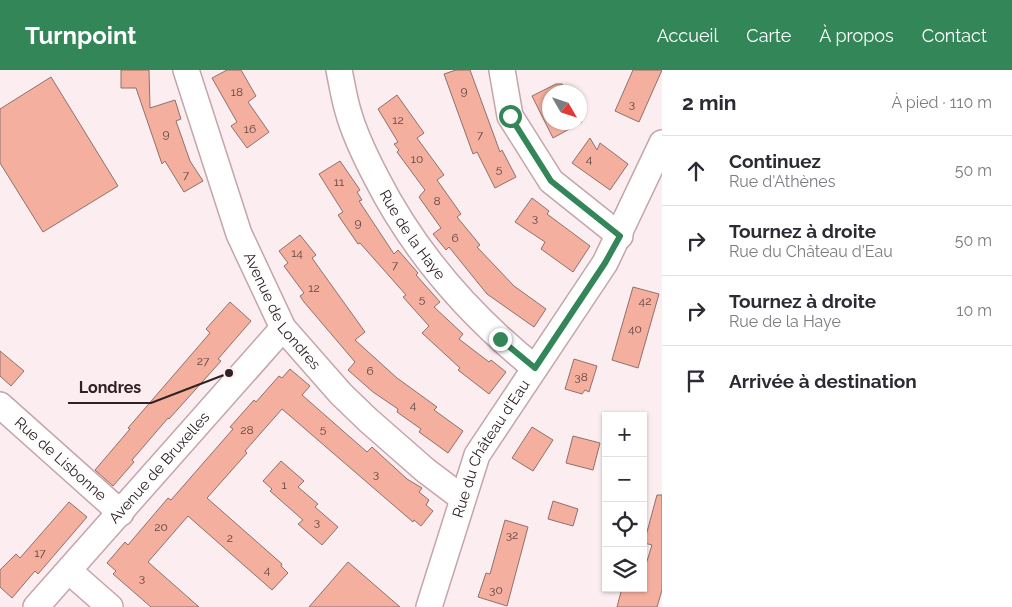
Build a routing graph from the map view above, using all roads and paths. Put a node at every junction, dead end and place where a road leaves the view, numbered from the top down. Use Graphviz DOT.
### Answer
graph roads {
  1 [pos="186,70"];
  2 [pos="339,70"];
  3 [pos="502,70"];
  4 [pos="662,143"];
  5 [pos="620,236"];
  6 [pos="284,328"];
  7 [pos="535,368"];
  8 [pos="0,405"];
  9 [pos="462,498"];
  10 [pos="121,513"];
  11 [pos="69,571"];
  12 [pos="36,607"];
  13 [pos="110,607"];
  14 [pos="429,607"];
  1 -- 6 [label="street, Avenue de Londres"];
  2 -- 7 [label="street, Rue de la Haye"];
  3 -- 5 [label="street"];
  4 -- 5 [label="street, Rue du Château d'Eau"];
  5 -- 7 [label="street, Rue du Château d'Eau"];
  6 -- 9 [label="street, Avenue de Londres"];
  6 -- 10 [label="street, Avenue de Bruxelles"];
  7 -- 9 [label="street, Rue du Château d'Eau"];
  8 -- 10 [label="street, Rue de Lisbonne"];
  9 -- 14 [label="street, Rue du Château d'Eau"];
  10 -- 11 [label="street, Avenue de Bruxelles"];
  11 -- 12 [label="street, Avenue de Bruxelles"];
  11 -- 13 [label="street"];
}
